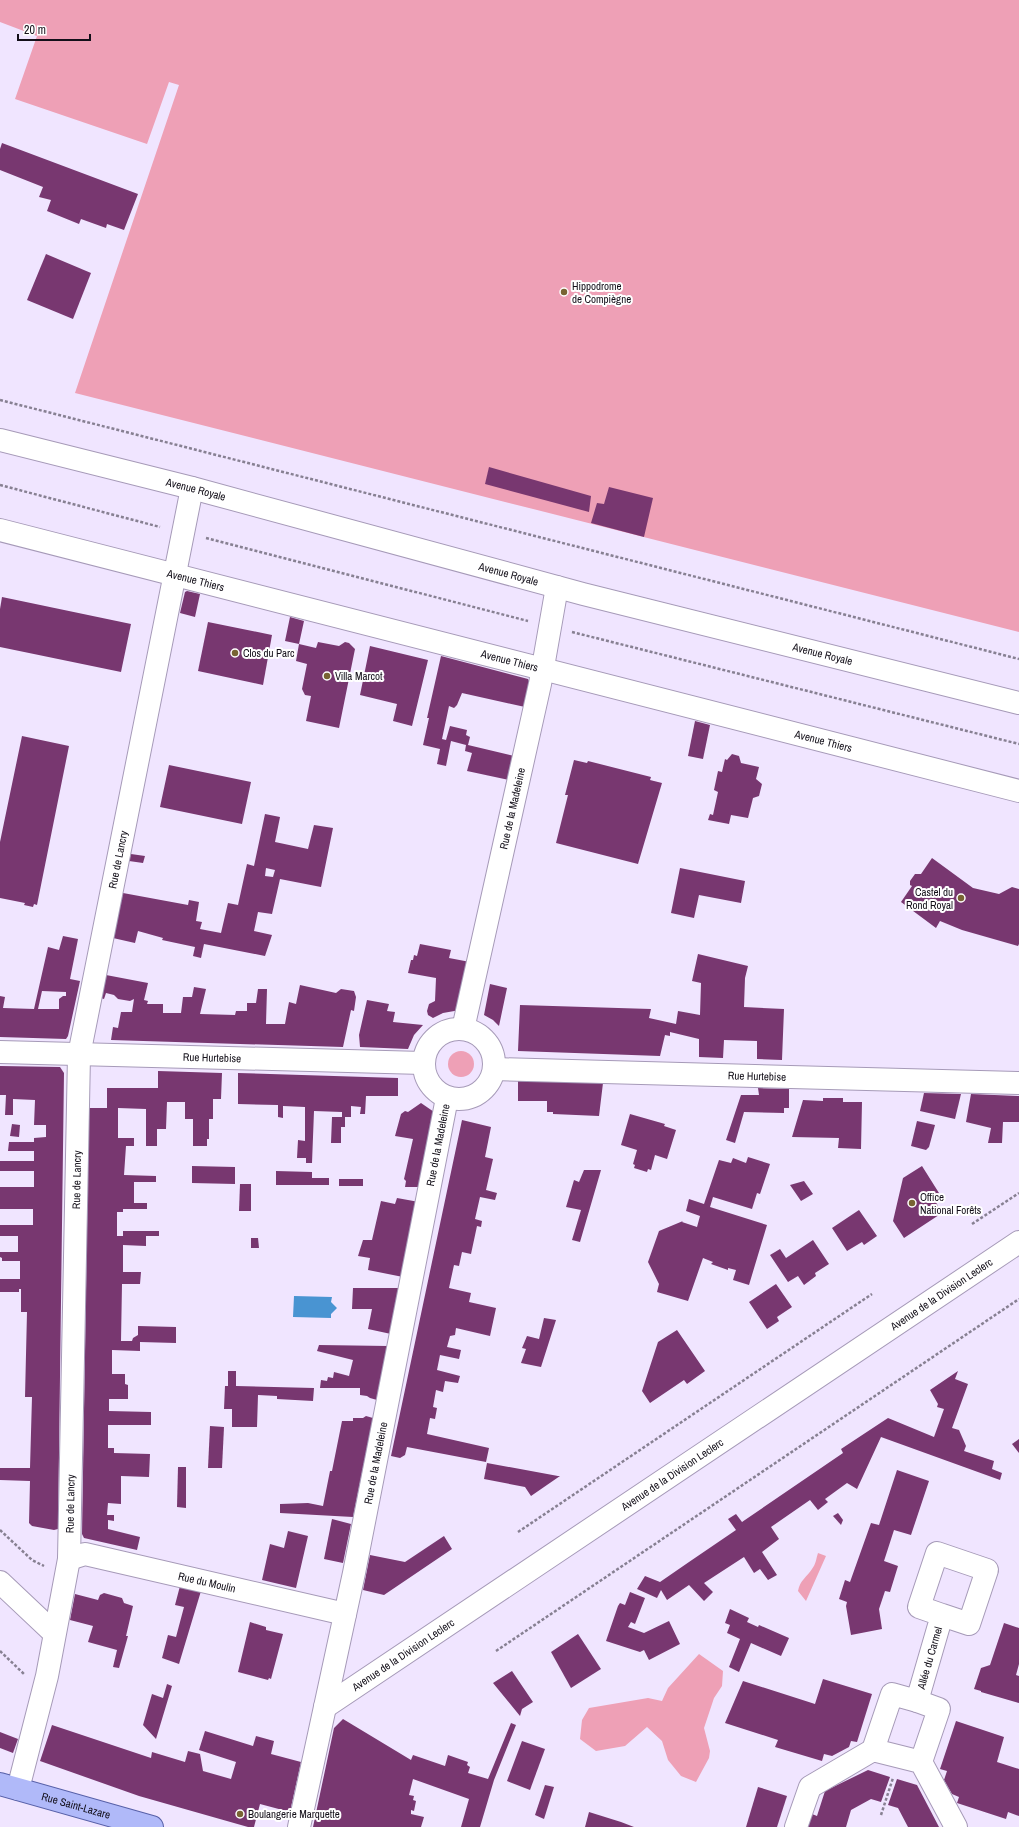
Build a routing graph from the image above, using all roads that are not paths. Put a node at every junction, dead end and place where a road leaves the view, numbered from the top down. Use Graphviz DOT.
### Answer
graph roads {
  1 [pos="0,440"];
  2 [pos="192,488"];
  3 [pos="0,530"];
  4 [pos="175,574"];
  5 [pos="557,587"];
  6 [pos="543,669"];
  7 [pos="1019,703"];
  8 [pos="1019,791"];
  9 [pos="463,1029"];
  10 [pos="0,1052"];
  11 [pos="79,1055"];
  12 [pos="423,1063"];
  13 [pos="494,1069"];
  14 [pos="1019,1083"];
  15 [pos="447,1098"];
  16 [pos="1019,1242"];
  17 [pos="67,1568"];
  18 [pos="0,1582"];
  19 [pos="345,1614"];
  20 [pos="942,1614"];
  21 [pos="54,1633"];
  22 [pos="917,1701"];
  23 [pos="325,1707"];
  24 [pos="873,1750"];
  25 [pos="921,1762"];
  26 [pos="9,1786"];
  27 [pos="152,1827"];
  28 [pos="299,1827"];
  29 [pos="796,1827"];
  30 [pos="956,1827"];
  1 -- 2 [label="street, Avenue Royale"];
  2 -- 4 [label="street, Rue de Lancry"];
  2 -- 5 [label="street, Avenue Royale"];
  3 -- 4 [label="street, Avenue Thiers"];
  4 -- 6 [label="street, Avenue Thiers"];
  4 -- 11 [label="street, Rue de Lancry"];
  5 -- 6 [label="street, Rue de la Madeleine"];
  5 -- 7 [label="street, Avenue Royale"];
  6 -- 8 [label="street, Avenue Thiers"];
  6 -- 9 [label="street, Rue de la Madeleine"];
  9 -- 12 [label="street"];
  9 -- 13 [label="street"];
  10 -- 11 [label="street, Rue Hurtebise"];
  11 -- 12 [label="street, Rue Hurtebise"];
  11 -- 17 [label="street, Rue de Lancry"];
  12 -- 15 [label="street"];
  13 -- 14 [label="street, Rue Hurtebise"];
  13 -- 15 [label="street"];
  15 -- 19 [label="street, Rue de la Madeleine"];
  16 -- 23 [label="street, Avenue de la Division Leclerc"];
  17 -- 19 [label="street, Rue du Moulin"];
  17 -- 21 [label="street, Rue de Lancry"];
  18 -- 21 [label="street"];
  19 -- 23 [label="street, Rue de la Madeleine"];
  20 -- 22 [label="street, Allée du Carmel"];
  21 -- 26 [label="street, Rue de Lancry"];
  22 -- 24 [label="street, Allée du Carmel"];
  22 -- 25 [label="street, Allée du Carmel"];
  23 -- 28 [label="street, Rue de la Madeleine"];
  24 -- 25 [label="street"];
  24 -- 29 [label="street"];
  25 -- 30 [label="street"];
  26 -- 27 [label="main road, Rue Saint-Lazare"];
}
